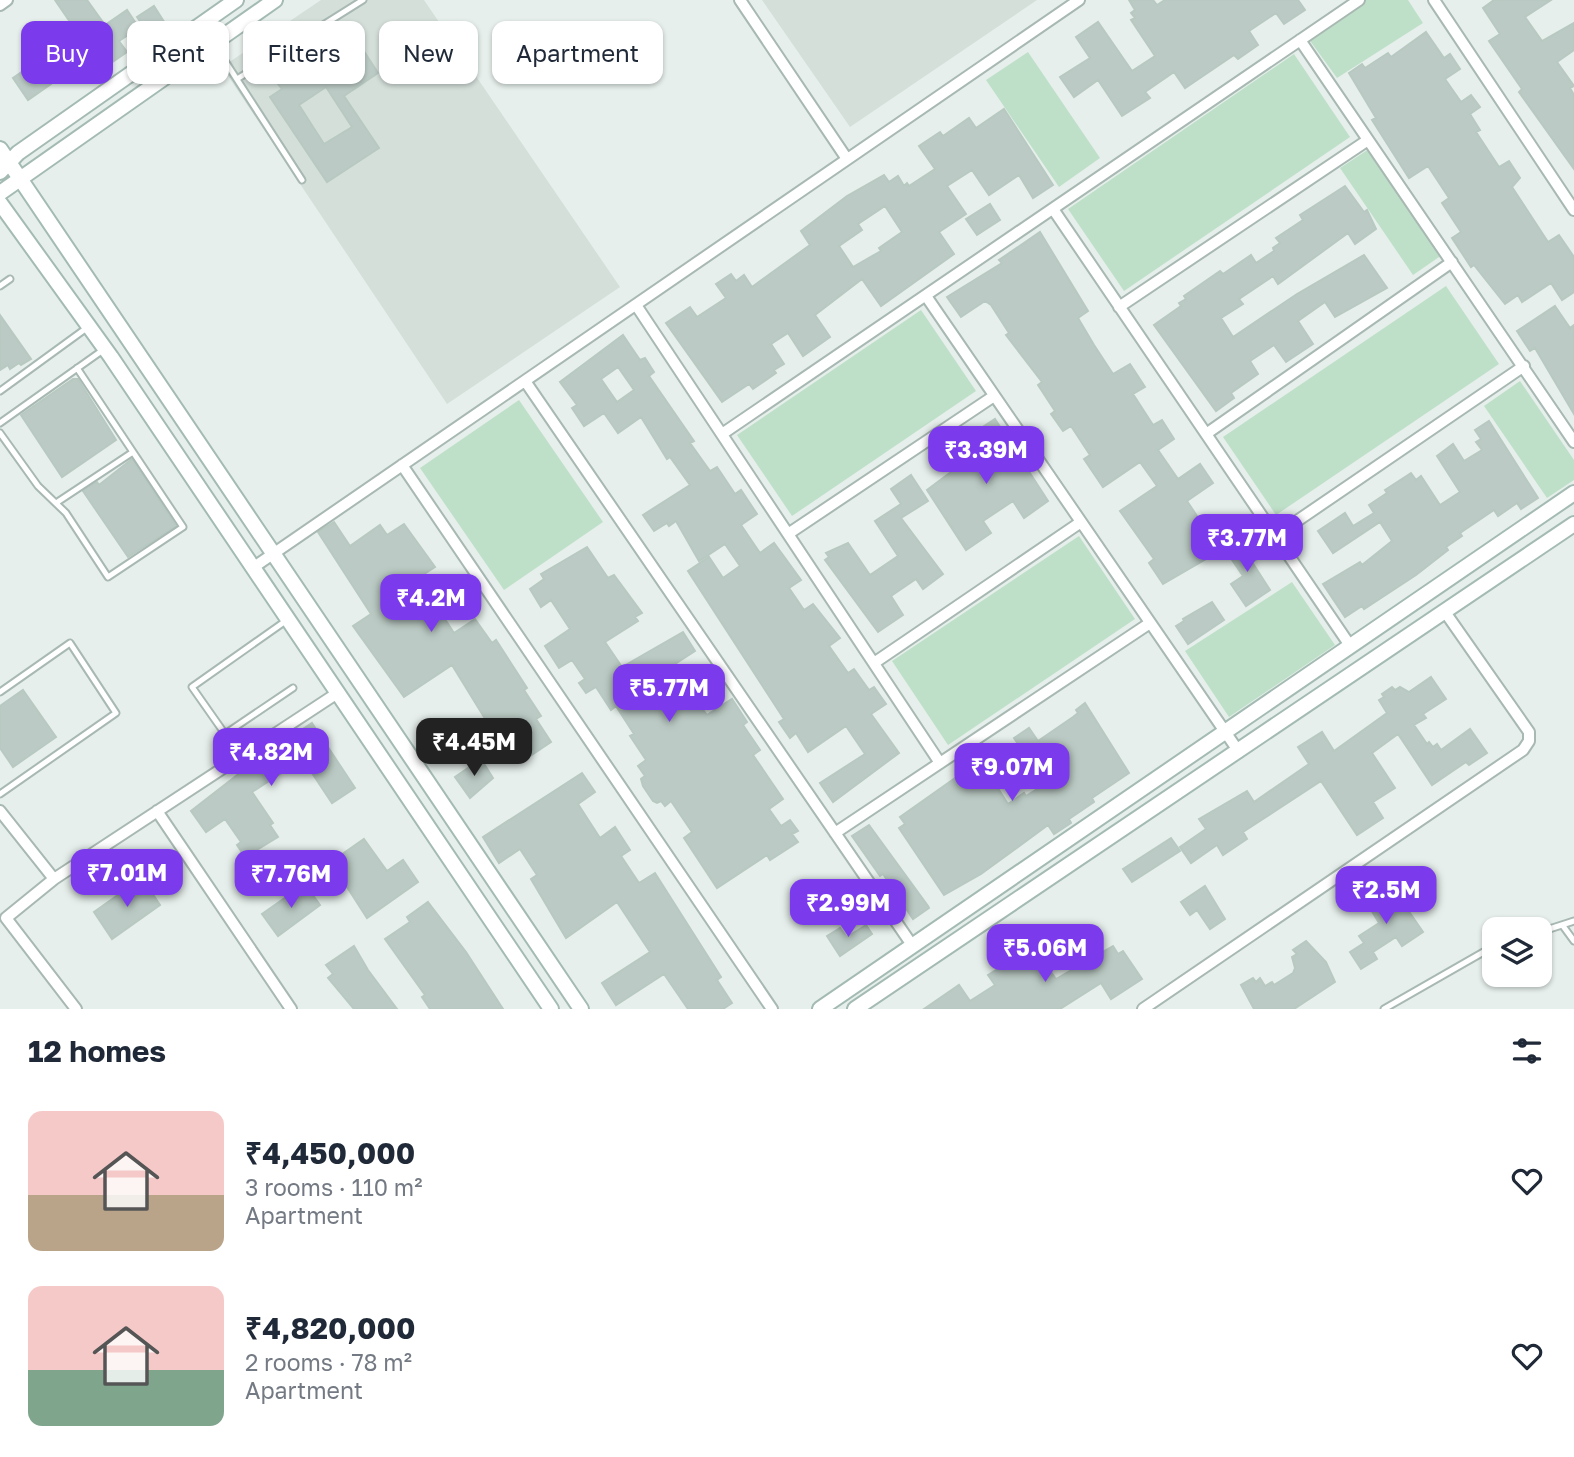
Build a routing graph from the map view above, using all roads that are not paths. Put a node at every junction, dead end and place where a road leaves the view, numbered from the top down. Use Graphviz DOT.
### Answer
graph roads {
  1 [pos="7,0"];
  2 [pos="236,0"];
  3 [pos="275,0"];
  4 [pos="363,0"];
  5 [pos="740,0"];
  6 [pos="1079,0"];
  7 [pos="1359,0"];
  8 [pos="1434,0"];
  9 [pos="0,5"];
  10 [pos="229,33"];
  11 [pos="1300,40"];
  12 [pos="229,67"];
  13 [pos="237,79"];
  14 [pos="156,84"];
  15 [pos="1368,140"];
  16 [pos="0,149"];
  17 [pos="847,159"];
  18 [pos="4,167"];
  19 [pos="20,177"];
  20 [pos="302,180"];
  21 [pos="0,192"];
  22 [pos="0,203"];
  23 [pos="1053,209"];
  24 [pos="1574,210"];
  25 [pos="1452,262"];
  26 [pos="10,279"];
  27 [pos="0,286"];
  28 [pos="926,296"];
  29 [pos="636,305"];
  30 [pos="1119,307"];
  31 [pos="89,326"];
  32 [pos="105,348"];
  33 [pos="1524,366"];
  34 [pos="77,368"];
  35 [pos="524,381"];
  36 [pos="0,391"];
  37 [pos="994,396"];
  38 [pos="0,422"];
  39 [pos="0,433"];
  40 [pos="1206,434"];
  41 [pos="722,435"];
  42 [pos="1574,442"];
  43 [pos="133,452"];
  44 [pos="402,465"];
  45 [pos="1574,493"];
  46 [pos="56,503"];
  47 [pos="1081,522"];
  48 [pos="1574,524"];
  49 [pos="788,534"];
  50 [pos="1275,536"];
  51 [pos="274,554"];
  52 [pos="254,567"];
  53 [pos="1445,612"];
  54 [pos="289,619"];
  55 [pos="1150,623"];
  56 [pos="1350,647"];
  57 [pos="874,663"];
  58 [pos="293,688"];
  59 [pos="0,692"];
  60 [pos="339,692"];
  61 [pos="1225,732"];
  62 [pos="1239,752"];
  63 [pos="940,763"];
  64 [pos="0,793"];
  65 [pos="0,811"];
  66 [pos="157,811"];
  67 [pos="835,833"];
  68 [pos="54,879"];
  69 [pos="3,920"];
  70 [pos="1574,921"];
  71 [pos="1563,926"];
  72 [pos="1552,929"];
  73 [pos="1574,941"];
  74 [pos="912,946"];
  75 [pos="1482,952"];
  76 [pos="76,1009"];
  77 [pos="291,1009"];
  78 [pos="551,1009"];
  79 [pos="581,1009"];
  80 [pos="772,1009"];
  81 [pos="820,1009"];
  82 [pos="855,1009"];
  83 [pos="1143,1009"];
  84 [pos="1384,1009"];
  1 -- 9 [label="street"];
  2 -- 18 [label="street"];
  3 -- 10 [label="street"];
  4 -- 13 [label="lane"];
  5 -- 17 [label="street"];
  6 -- 17 [label="street"];
  7 -- 11 [label="street"];
  8 -- 24 [label="street"];
  11 -- 15 [label="street"];
  11 -- 23 [label="street"];
  12 -- 13 [label="lane"];
  13 -- 20 [label="lane"];
  14 -- 19 [label="street"];
  15 -- 25 [label="street"];
  15 -- 30 [label="street"];
  16 -- 18 [label="street"];
  17 -- 29 [label="street"];
  18 -- 19 [label="street"];
  19 -- 21 [label="street"];
  19 -- 51 [label="street"];
  22 -- 31 [label="street"];
  23 -- 28 [label="street"];
  23 -- 30 [label="street"];
  25 -- 33 [label="street"];
  25 -- 40 [label="street"];
  26 -- 27 [label="lane"];
  28 -- 37 [label="street"];
  28 -- 41 [label="street"];
  29 -- 35 [label="street"];
  29 -- 41 [label="street"];
  30 -- 40 [label="street"];
  31 -- 32 [label="street"];
  31 -- 36 [label="lane"];
  32 -- 34 [label="lane"];
  32 -- 52 [label="street"];
  33 -- 42 [label="street"];
  33 -- 50 [label="street"];
  34 -- 38 [label="lane"];
  34 -- 43 [label="lane"];
  35 -- 44 [label="street"];
  35 -- 67 [label="street"];
  37 -- 47 [label="street"];
  37 -- 49 [label="street"];
  39 -- 46 [label="lane"];
  40 -- 50 [label="street"];
  41 -- 49 [label="street"];
  43 -- 46 [label="lane"];
  43 -- 46 [label="lane"];
  44 -- 51 [label="street"];
  44 -- 80 [label="street"];
  45 -- 56 [label="street"];
  47 -- 55 [label="street"];
  47 -- 57 [label="street"];
  48 -- 53 [label="street"];
  49 -- 57 [label="street"];
  50 -- 56 [label="street"];
  51 -- 52 [label="street"];
  51 -- 79 [label="street"];
  52 -- 54 [label="street"];
  53 -- 62 [label="street"];
  53 -- 83 [label="street"];
  54 -- 58 [label="lane"];
  54 -- 60 [label="street"];
  55 -- 61 [label="street"];
  55 -- 63 [label="street"];
  56 -- 61 [label="street"];
  57 -- 63 [label="street"];
  59 -- 64 [label="lane"];
  60 -- 66 [label="street"];
  60 -- 78 [label="street"];
  61 -- 62 [label="street"];
  61 -- 74 [label="street"];
  62 -- 82 [label="street"];
  63 -- 67 [label="street"];
  65 -- 68 [label="street"];
  66 -- 68 [label="street"];
  66 -- 77 [label="street"];
  67 -- 74 [label="street"];
  68 -- 69 [label="street"];
  69 -- 76 [label="street"];
  70 -- 71 [label="lane"];
  71 -- 72 [label="lane"];
  71 -- 73 [label="lane"];
  74 -- 81 [label="street"];
  75 -- 84 [label="lane"];
}
